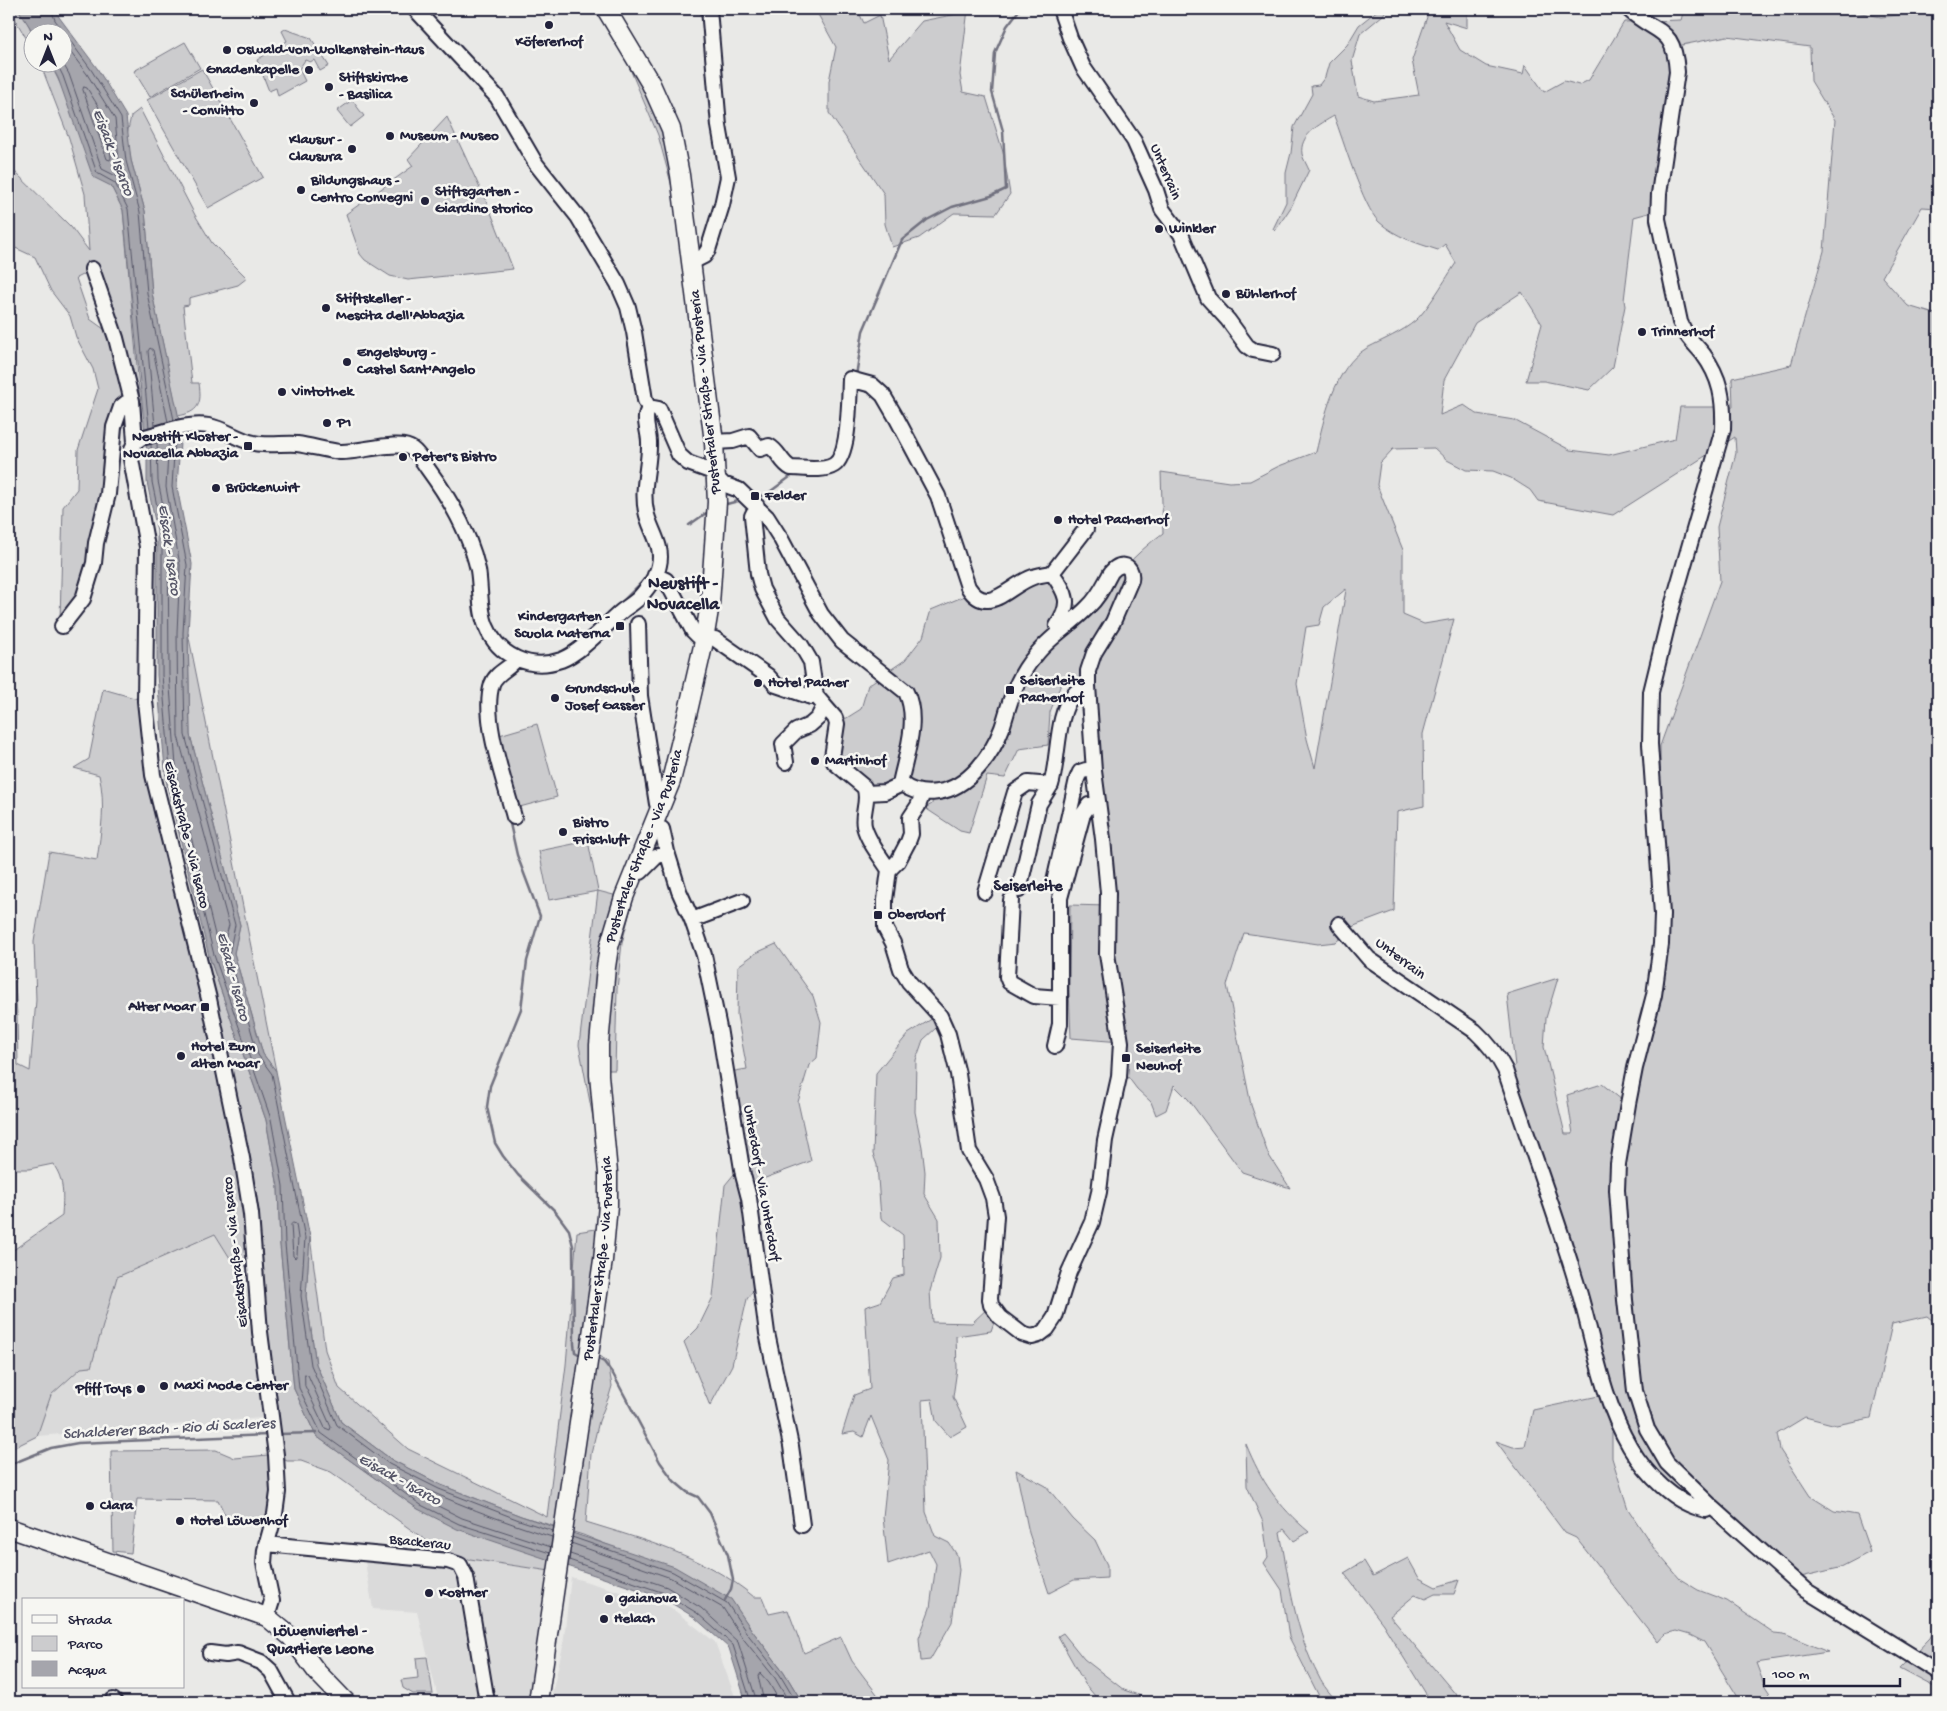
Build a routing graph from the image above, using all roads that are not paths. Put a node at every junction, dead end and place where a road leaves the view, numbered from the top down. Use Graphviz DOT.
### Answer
graph roads {
  1 [pos="415,9"];
  2 [pos="606,9"];
  3 [pos="709,9"];
  4 [pos="1060,9"];
  5 [pos="1628,9"];
  6 [pos="692,262"];
  7 [pos="92,270"];
  8 [pos="1273,354"];
  9 [pos="132,401"];
  10 [pos="649,409"];
  11 [pos="138,440"];
  12 [pos="714,442"];
  13 [pos="717,478"];
  14 [pos="753,502"];
  15 [pos="1086,529"];
  16 [pos="1052,573"];
  17 [pos="656,574"];
  18 [pos="623,610"];
  19 [pos="62,626"];
  20 [pos="1060,630"];
  21 [pos="698,636"];
  22 [pos="715,639"];
  23 [pos="516,659"];
  24 [pos="1088,686"];
  25 [pos="820,701"];
  26 [pos="786,762"];
  27 [pos="1094,771"];
  28 [pos="902,784"];
  29 [pos="1051,785"];
  30 [pos="867,793"];
  31 [pos="923,793"];
  32 [pos="657,804"];
  33 [pos="1098,806"];
  34 [pos="514,817"];
  35 [pos="662,829"];
  36 [pos="667,852"];
  37 [pos="889,870"];
  38 [pos="634,871"];
  39 [pos="1054,882"];
  40 [pos="985,892"];
  41 [pos="742,901"];
  42 [pos="692,920"];
  43 [pos="1339,924"];
  44 [pos="1060,998"];
  45 [pos="1055,1046"];
  46 [pos="1712,1507"];
  47 [pos="802,1525"];
  48 [pos="9,1529"];
  49 [pos="266,1544"];
  50 [pos="267,1616"];
  51 [pos="210,1653"];
  52 [pos="1938,1672"];
  53 [pos="288,1702"];
  54 [pos="346,1702"];
  55 [pos="487,1702"];
  56 [pos="538,1702"];
  1 -- 10 [label="street"];
  2 -- 6 [label="main road, Pustertaler Straße - Via Pusteria"];
  3 -- 6 [label="street"];
  4 -- 8 [label="street, Unterrain"];
  5 -- 46 [label="street"];
  6 -- 12 [label="main road, Pustertaler Straße - Via Pusteria"];
  7 -- 9 [label="street, Eisackstraße - Via Isarco"];
  9 -- 11 [label="street, Eisackstraße - Via Isarco"];
  9 -- 19 [label="street"];
  10 -- 13 [label="street"];
  10 -- 17 [label="street"];
  11 -- 23 [label="street"];
  11 -- 49 [label="street, Eisackstraße - Via Isarco"];
  12 -- 13 [label="main road, Pustertaler Straße - Via Pusteria"];
  12 -- 16 [label="street"];
  13 -- 14 [label="street"];
  13 -- 38 [label="main road, Pustertaler Straße - Via Pusteria"];
  14 -- 25 [label="street"];
  14 -- 28 [label="street"];
  15 -- 16 [label="street"];
  16 -- 20 [label="street"];
  17 -- 18 [label="street"];
  17 -- 21 [label="street"];
  18 -- 23 [label="street"];
  18 -- 32 [label="street"];
  20 -- 24 [label="street"];
  20 -- 31 [label="street"];
  22 -- 25 [label="street"];
  23 -- 34 [label="street"];
  24 -- 27 [label="street"];
  24 -- 29 [label="street"];
  25 -- 26 [label="street"];
  25 -- 30 [label="street"];
  27 -- 33 [label="street"];
  27 -- 39 [label="street"];
  28 -- 30 [label="street"];
  28 -- 31 [label="street"];
  29 -- 40 [label="street"];
  29 -- 44 [label="street"];
  30 -- 37 [label="street"];
  31 -- 37 [label="street"];
  33 -- 37 [label="street"];
  33 -- 44 [label="street"];
  35 -- 36 [label="street, Unterdorf - Via Unterdorf"];
  36 -- 38 [label="street"];
  36 -- 42 [label="street, Unterdorf - Via Unterdorf"];
  38 -- 56 [label="main road, Pustertaler Straße - Via Pusteria"];
  41 -- 42 [label="street"];
  42 -- 47 [label="street, Unterdorf - Via Unterdorf"];
  43 -- 46 [label="street, Unterrain"];
  44 -- 45 [label="street"];
  46 -- 52 [label="street"];
  48 -- 50 [label="main road"];
  49 -- 50 [label="street, Eisackstraße - Via Isarco"];
  49 -- 55 [label="street, Bsackerau"];
  50 -- 54 [label="main road"];
  51 -- 53 [label="street"];
}
